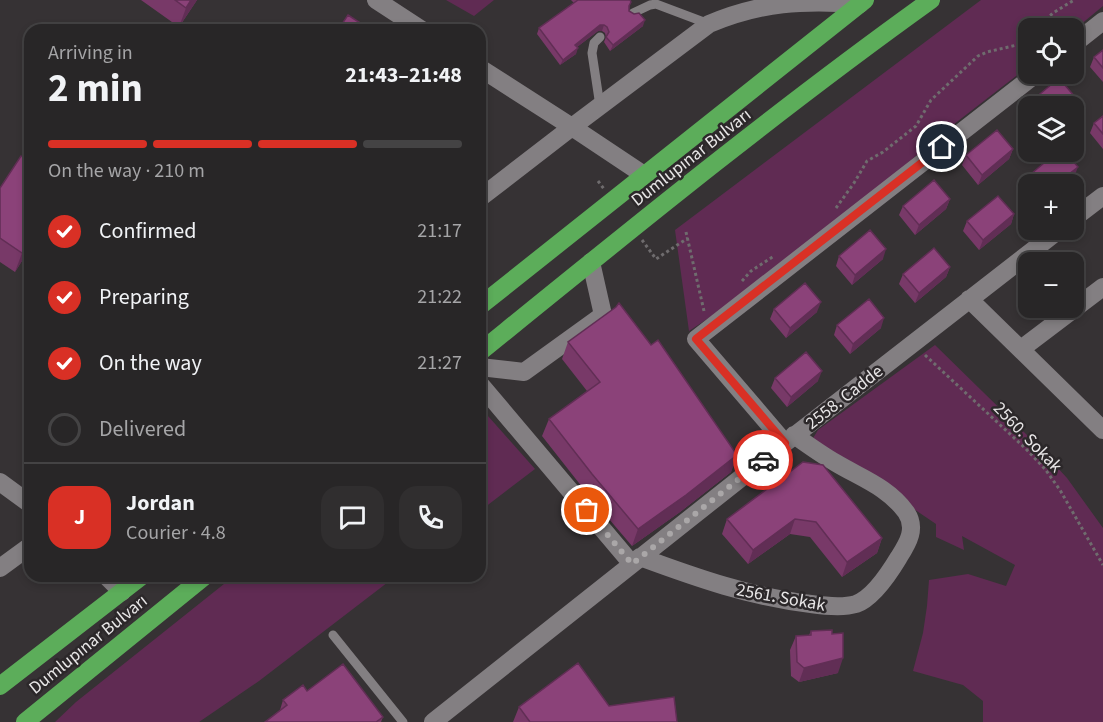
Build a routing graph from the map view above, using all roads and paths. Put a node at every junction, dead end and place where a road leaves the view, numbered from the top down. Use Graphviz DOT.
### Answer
graph roads {
  1 [pos="376,0"];
  2 [pos="931,0"];
  3 [pos="1074,0"];
  4 [pos="862,2"];
  5 [pos="633,13"];
  6 [pos="1048,18"];
  7 [pos="1103,21"];
  8 [pos="413,24"];
  9 [pos="709,24"];
  10 [pos="1084,36"];
  11 [pos="600,37"];
  12 [pos="1018,44"];
  13 [pos="486,72"];
  14 [pos="1023,84"];
  15 [pos="600,106"];
  16 [pos="572,127"];
  17 [pos="644,175"];
  18 [pos="486,193"];
  19 [pos="1103,196"];
  20 [pos="1084,210"];
  21 [pos="832,214"];
  22 [pos="686,232"];
  23 [pos="688,238"];
  24 [pos="1046,240"];
  25 [pos="777,254"];
  26 [pos="656,259"];
  27 [pos="591,262"];
  28 [pos="1103,287"];
  29 [pos="736,288"];
  30 [pos="969,299"];
  31 [pos="486,301"];
  32 [pos="712,306"];
  33 [pos="914,343"];
  34 [pos="486,347"];
  35 [pos="1021,349"];
  36 [pos="486,368"];
  37 [pos="486,391"];
  38 [pos="1103,430"];
  39 [pos="790,439"];
  40 [pos="0,482"];
  41 [pos="24,500"];
  42 [pos="24,550"];
  43 [pos="636,560"];
  44 [pos="1103,565"];
  45 [pos="0,568"];
  46 [pos="112,582"];
  47 [pos="134,582"];
  48 [pos="197,582"];
  49 [pos="122,592"];
  50 [pos="333,635"];
  51 [pos="0,686"];
  52 [pos="25,722"];
  53 [pos="403,722"];
  54 [pos="433,722"];
  1 -- 8 [label="street"];
  2 -- 27 [label="highway, Dumlupınar Bulvarı"];
  3 -- 6 [label="path"];
  4 -- 9 [label="street"];
  4 -- 17 [label="highway, Dumlupınar Bulvarı"];
  5 -- 9 [label="lane"];
  7 -- 10 [label="street"];
  9 -- 15 [label="street"];
  11 -- 15 [label="lane"];
  12 -- 21 [label="path"];
  13 -- 16 [label="street"];
  14 -- 39 [label="street"];
  15 -- 16 [label="street"];
  16 -- 17 [label="street"];
  16 -- 18 [label="street"];
  17 -- 31 [label="highway, Dumlupınar Bulvarı"];
  19 -- 20 [label="street"];
  22 -- 23 [label="path"];
  23 -- 26 [label="path"];
  23 -- 32 [label="path"];
  24 -- 30 [label="street, 2558. Cadde"];
  25 -- 29 [label="path"];
  27 -- 34 [label="highway, Dumlupınar Bulvarı"];
  27 -- 36 [label="street"];
  28 -- 35 [label="street"];
  30 -- 33 [label="street, 2558. Cadde"];
  30 -- 35 [label="street"];
  33 -- 39 [label="street, 2558. Cadde"];
  33 -- 44 [label="path, 2560. Sokak"];
  35 -- 38 [label="street"];
  37 -- 43 [label="street"];
  39 -- 43 [label="street, 2558. Cadde"];
  39 -- 43 [label="street, 2561. Sokak"];
  40 -- 41 [label="street"];
  42 -- 45 [label="street"];
  43 -- 54 [label="street, 2558. Cadde"];
  46 -- 49 [label="street"];
  47 -- 49 [label="highway, Dumlupınar Bulvarı"];
  48 -- 52 [label="highway, Dumlupınar Bulvarı"];
  49 -- 51 [label="highway, Dumlupınar Bulvarı"];
  50 -- 53 [label="lane"];
}
